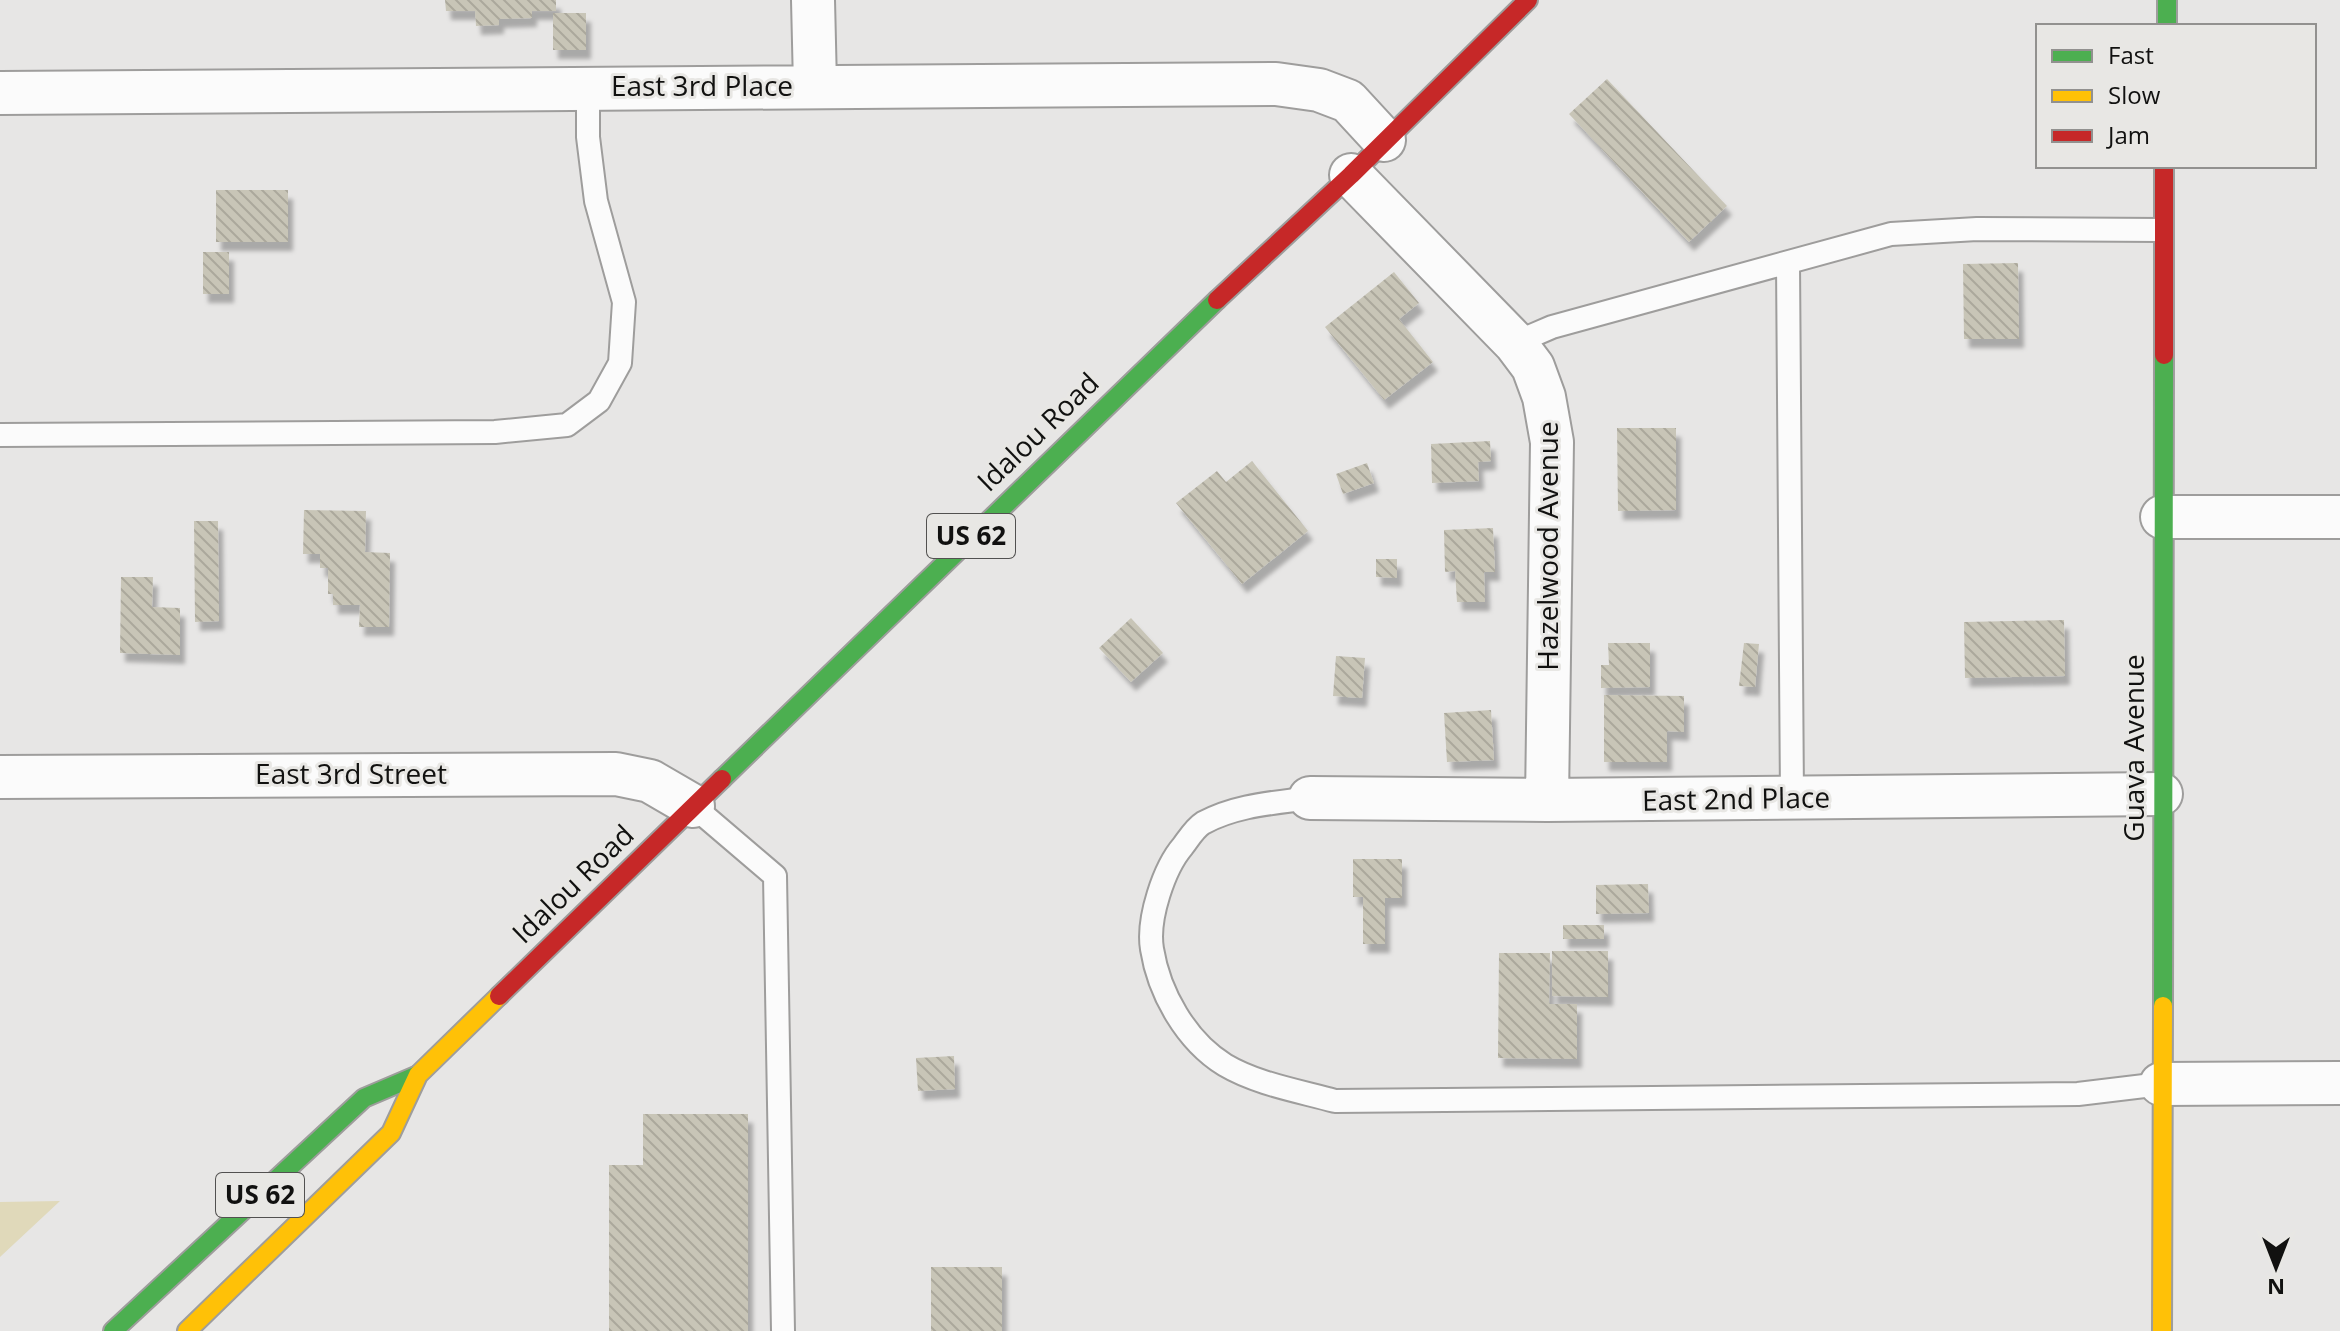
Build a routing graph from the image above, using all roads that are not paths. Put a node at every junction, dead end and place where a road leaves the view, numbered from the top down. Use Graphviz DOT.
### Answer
graph roads {
  1 [pos="813,0"];
  2 [pos="1528,0"];
  3 [pos="2167,0"];
  4 [pos="2167,24"];
  5 [pos="815,85"];
  6 [pos="588,87"];
  7 [pos="0,93"];
  8 [pos="1384,140"];
  9 [pos="2164,168"];
  10 [pos="1351,175"];
  11 [pos="2162,230"];
  12 [pos="1788,263"];
  13 [pos="1515,343"];
  14 [pos="0,435"];
  15 [pos="2162,517"];
  16 [pos="2340,517"];
  17 [pos="0,777"];
  18 [pos="2161,794"];
  19 [pos="1310,798"];
  20 [pos="1792,798"];
  21 [pos="1547,800"];
  22 [pos="693,806"];
  23 [pos="418,1075"];
  24 [pos="2340,1083"];
  25 [pos="2161,1084"];
  26 [pos="113,1331"];
  27 [pos="188,1331"];
  28 [pos="783,1331"];
  29 [pos="2162,1331"];
  1 -- 5 [label="street"];
  2 -- 8 [label="main road, Idalou Road / US 62"];
  3 -- 4 [label="main road"];
  5 -- 6 [label="street, East 3rd Place"];
  5 -- 8 [label="street, East 3rd Place"];
  6 -- 7 [label="street, East 3rd Place"];
  6 -- 14 [label="lane"];
  8 -- 10 [label="main road, Idalou Road / US 62"];
  9 -- 11 [label="main road, Guava Avenue"];
  10 -- 13 [label="street, Hazelwood Avenue"];
  10 -- 22 [label="main road, Idalou Road / US 62"];
  11 -- 12 [label="lane"];
  11 -- 15 [label="main road, Guava Avenue"];
  12 -- 13 [label="lane"];
  12 -- 20 [label="lane"];
  13 -- 21 [label="street, Hazelwood Avenue"];
  15 -- 16 [label="street"];
  15 -- 18 [label="main road, Guava Avenue"];
  17 -- 22 [label="street, East 3rd Street"];
  18 -- 20 [label="street, East 2nd Place"];
  18 -- 25 [label="main road, Guava Avenue"];
  19 -- 21 [label="street, East 2nd Place"];
  19 -- 25 [label="lane"];
  20 -- 21 [label="street, East 2nd Place"];
  22 -- 23 [label="main road, Idalou Road / US 62"];
  22 -- 28 [label="lane"];
  23 -- 26 [label="main road, Idalou Road / US 62"];
  23 -- 27 [label="main road, Idalou Road / US 62"];
  24 -- 25 [label="street"];
  25 -- 29 [label="main road, Guava Avenue"];
}
